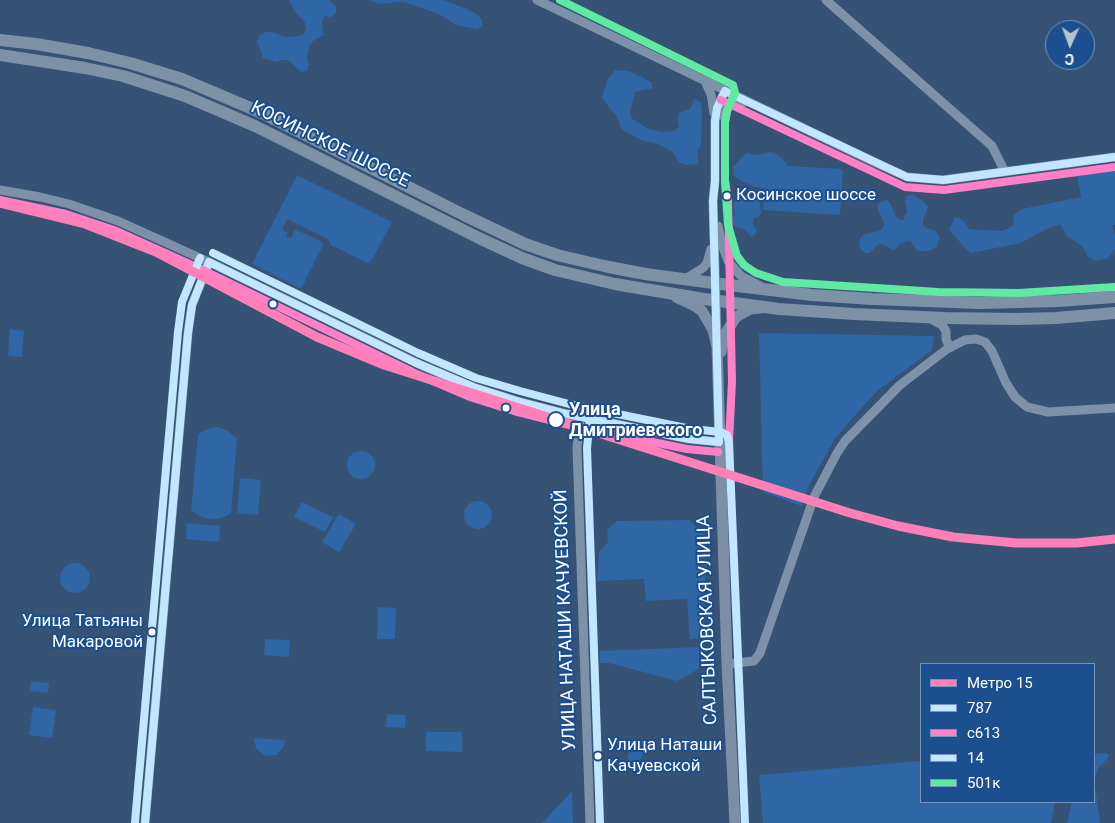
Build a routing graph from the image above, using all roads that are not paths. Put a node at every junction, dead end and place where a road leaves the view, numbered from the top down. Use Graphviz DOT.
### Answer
graph roads {
  1 [pos="538,0"];
  2 [pos="826,0"];
  3 [pos="0,40"];
  4 [pos="0,56"];
  5 [pos="705,81"];
  6 [pos="725,91"];
  7 [pos="748,102"];
  8 [pos="715,121"];
  9 [pos="1115,157"];
  10 [pos="1005,172"];
  11 [pos="0,190"];
  12 [pos="716,226"];
  13 [pos="209,262"];
  14 [pos="682,280"];
  15 [pos="718,284"];
  16 [pos="663,292"];
  17 [pos="781,292"];
  18 [pos="1115,297"];
  19 [pos="719,301"];
  20 [pos="778,309"];
  21 [pos="1115,313"];
  22 [pos="927,317"];
  23 [pos="964,318"];
  24 [pos="946,331"];
  25 [pos="719,348"];
  26 [pos="950,348"];
  27 [pos="1115,408"];
  28 [pos="580,417"];
  29 [pos="719,442"];
  30 [pos="727,664"];
  31 [pos="145,823"];
  32 [pos="590,823"];
  33 [pos="735,823"];
  1 -- 5 [label="street"];
  2 -- 10 [label="street"];
  3 -- 14 [label="highway, КОСИНСКОЕ ШОССЕ"];
  4 -- 16 [label="highway, КОСИНСКОЕ ШОССЕ"];
  5 -- 6 [label="street"];
  5 -- 8 [label="street"];
  6 -- 7 [label="street"];
  6 -- 8 [label="street, САЛТЫКОВСКАЯ УЛИЦА"];
  7 -- 8 [label="street"];
  7 -- 10 [label="street"];
  8 -- 12 [label="street, САЛТЫКОВСКАЯ УЛИЦА"];
  9 -- 10 [label="street"];
  11 -- 13 [label="street"];
  12 -- 14 [label="street"];
  12 -- 15 [label="street, САЛТЫКОВСКАЯ УЛИЦА"];
  12 -- 17 [label="street"];
  13 -- 28 [label="street"];
  13 -- 31 [label="street"];
  14 -- 15 [label="highway, КОСИНСКОЕ ШОССЕ"];
  15 -- 17 [label="highway, КОСИНСКОЕ ШОССЕ"];
  15 -- 19 [label="street, САЛТЫКОВСКАЯ УЛИЦА"];
  16 -- 19 [label="highway, КОСИНСКОЕ ШОССЕ"];
  16 -- 25 [label="main road"];
  17 -- 18 [label="highway, КОСИНСКОЕ ШОССЕ"];
  19 -- 20 [label="highway, КОСИНСКОЕ ШОССЕ"];
  19 -- 25 [label="street, САЛТЫКОВСКАЯ УЛИЦА"];
  20 -- 22 [label="highway, КОСИНСКОЕ ШОССЕ"];
  20 -- 25 [label="main road"];
  21 -- 23 [label="highway, КОСИНСКОЕ ШОССЕ"];
  22 -- 23 [label="highway, КОСИНСКОЕ ШОССЕ"];
  22 -- 24 [label="street"];
  23 -- 24 [label="street"];
  24 -- 26 [label="street"];
  25 -- 29 [label="main road, САЛТЫКОВСКАЯ УЛИЦА"];
  26 -- 27 [label="street"];
  26 -- 30 [label="street"];
  28 -- 29 [label="street"];
  28 -- 32 [label="street, УЛИЦА НАТАШИ КАЧУЕВСКОЙ"];
  29 -- 30 [label="main road, САЛТЫКОВСКАЯ УЛИЦА"];
  30 -- 33 [label="main road, САЛТЫКОВСКАЯ УЛИЦА"];
}
